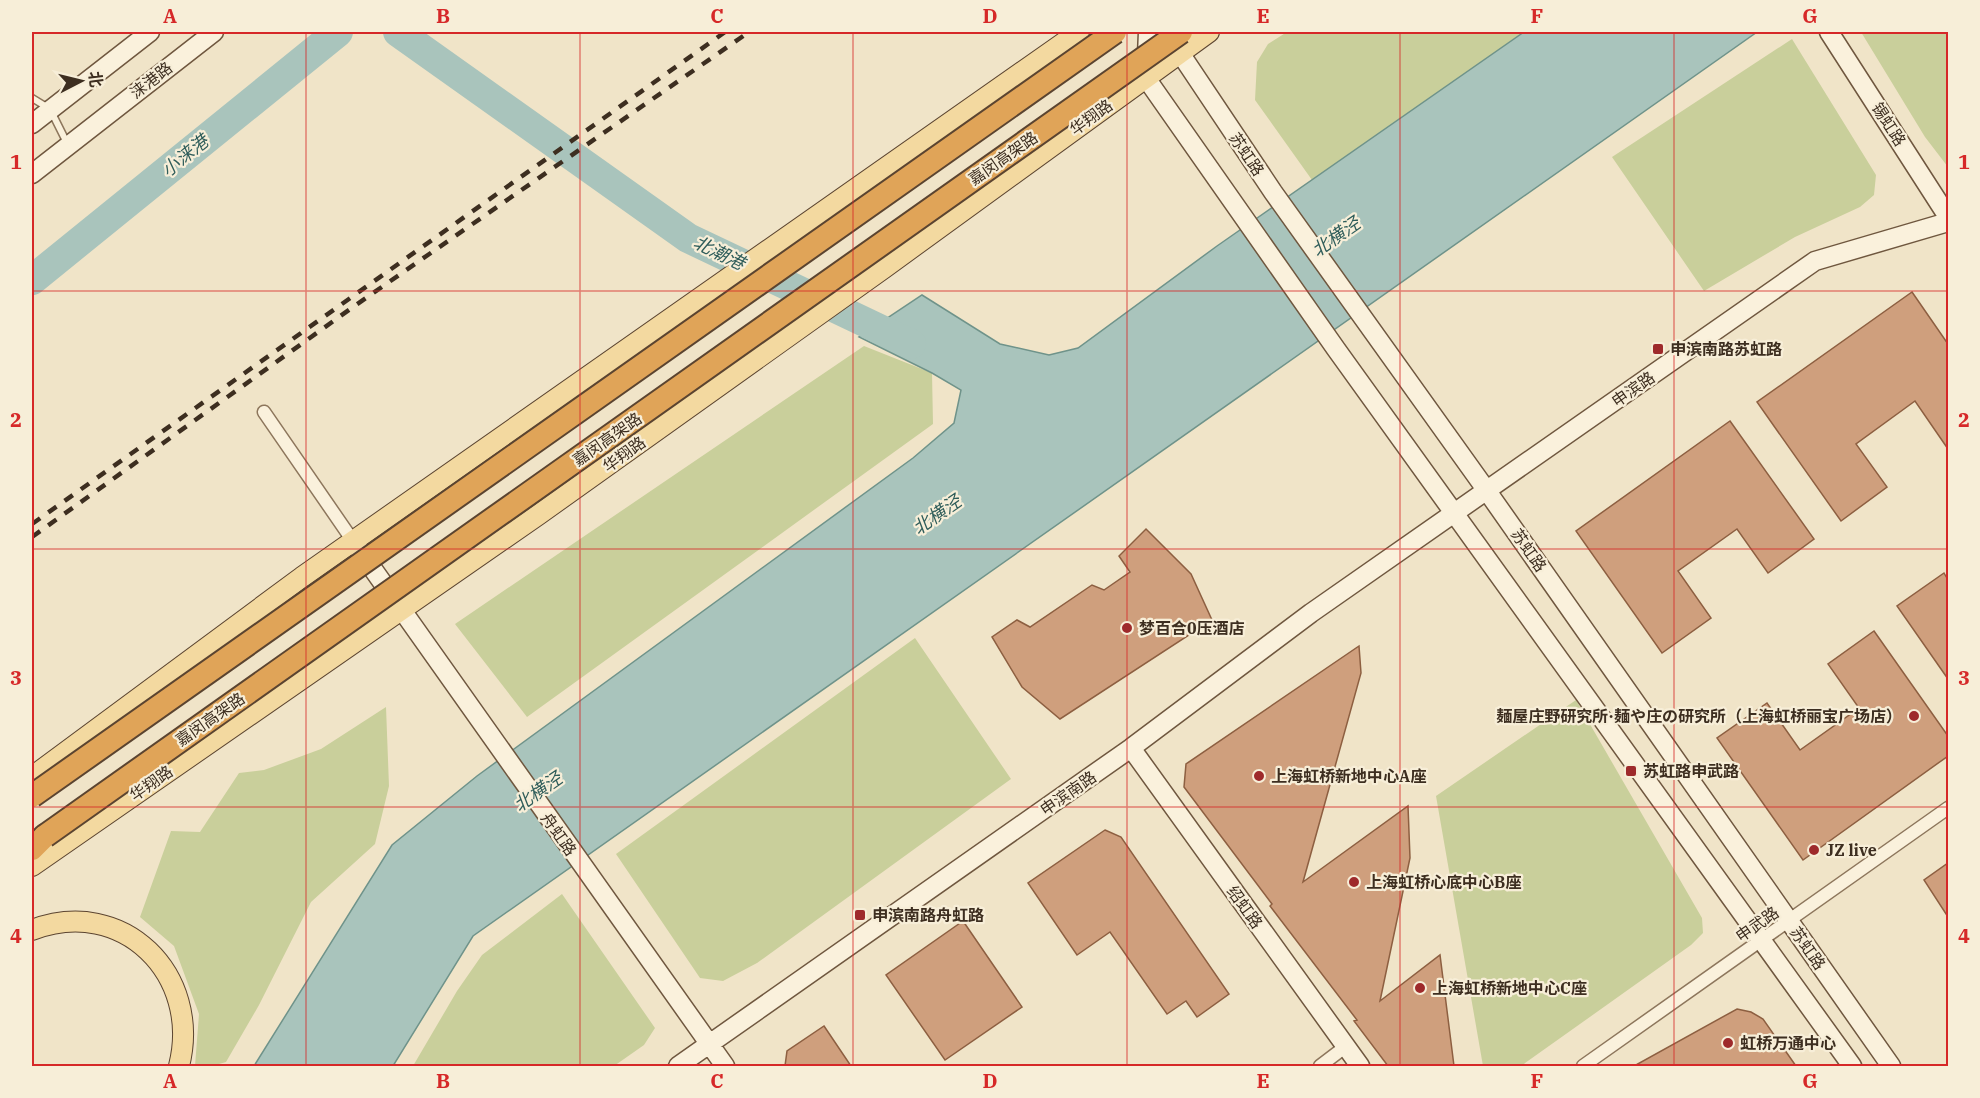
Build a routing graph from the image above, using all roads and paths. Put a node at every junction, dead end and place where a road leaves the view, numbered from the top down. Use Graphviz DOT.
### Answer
graph roads {
  1 [pos="150,32"];
  2 [pos="214,32"];
  3 [pos="1079,32"];
  4 [pos="1115,32"];
  5 [pos="1148,32"];
  6 [pos="1171,32"];
  7 [pos="1209,32"];
  8 [pos="1829,32"];
  9 [pos="1180,42"];
  10 [pos="1146,78"];
  11 [pos="32,98"];
  12 [pos="50,109"];
  13 [pos="32,124"];
  14 [pos="68,145"];
  15 [pos="32,174"];
  16 [pos="1948,217"];
  17 [pos="1948,222"];
  18 [pos="264,412"];
  19 [pos="1487,491"];
  20 [pos="1454,514"];
  21 [pos="353,541"];
  22 [pos="403,609"];
  23 [pos="1131,748"];
  24 [pos="32,777"];
  25 [pos="32,796"];
  26 [pos="1948,808"];
  27 [pos="36,843"];
  28 [pos="32,866"];
  29 [pos="1790,921"];
  30 [pos="32,930"];
  31 [pos="1761,941"];
  32 [pos="710,1045"];
  33 [pos="1345,1047"];
  34 [pos="179,1066"];
  35 [pos="678,1066"];
  36 [pos="725,1066"];
  37 [pos="1320,1066"];
  38 [pos="1360,1066"];
  39 [pos="1583,1066"];
  40 [pos="1852,1066"];
  41 [pos="1891,1066"];
  1 -- 12 [label="main road"];
  2 -- 14 [label="main road, 涞港路"];
  3 -- 21 [label="main road"];
  4 -- 25 [label="highway, bridge"];
  5 -- 10 [label="main road"];
  6 -- 9 [label="main road, 苏虹路"];
  7 -- 9 [label="main road, 华翔路"];
  8 -- 16 [label="main road, 锡虹路"];
  9 -- 10 [label="main road, 华翔路"];
  9 -- 19 [label="main road, 苏虹路"];
  9 -- 27 [label="highway, 嘉闵高架路, bridge"];
  10 -- 20 [label="main road, 苏虹路"];
  10 -- 22 [label="main road, 华翔路"];
  11 -- 12 [label="lane"];
  12 -- 13 [label="main road"];
  12 -- 14 [label="lane"];
  14 -- 15 [label="main road, 涞港路"];
  17 -- 19 [label="main road, 申滨路"];
  18 -- 21 [label="street"];
  19 -- 20 [label="main road, 申滨路"];
  19 -- 29 [label="main road, 苏虹路"];
  20 -- 23 [label="main road, 申滨南路"];
  20 -- 31 [label="main road, 苏虹路"];
  21 -- 22 [label="main road, 舟虹路"];
  21 -- 24 [label="main road"];
  22 -- 28 [label="main road, 华翔路"];
  22 -- 32 [label="main road, 舟虹路"];
  23 -- 32 [label="main road, 申滨南路"];
  23 -- 33 [label="main road, 绍虹路"];
  26 -- 29 [label="street, 申武路"];
  29 -- 31 [label="street, 申武路"];
  29 -- 41 [label="main road, 苏虹路"];
  30 -- 34 [label="main road"];
  31 -- 39 [label="street, 申武路"];
  31 -- 40 [label="main road, 苏虹路"];
  32 -- 35 [label="main road, 申滨南路"];
  32 -- 36 [label="main road, 舟虹路"];
  33 -- 37 [label="street"];
  33 -- 38 [label="main road, 绍虹路"];
}
